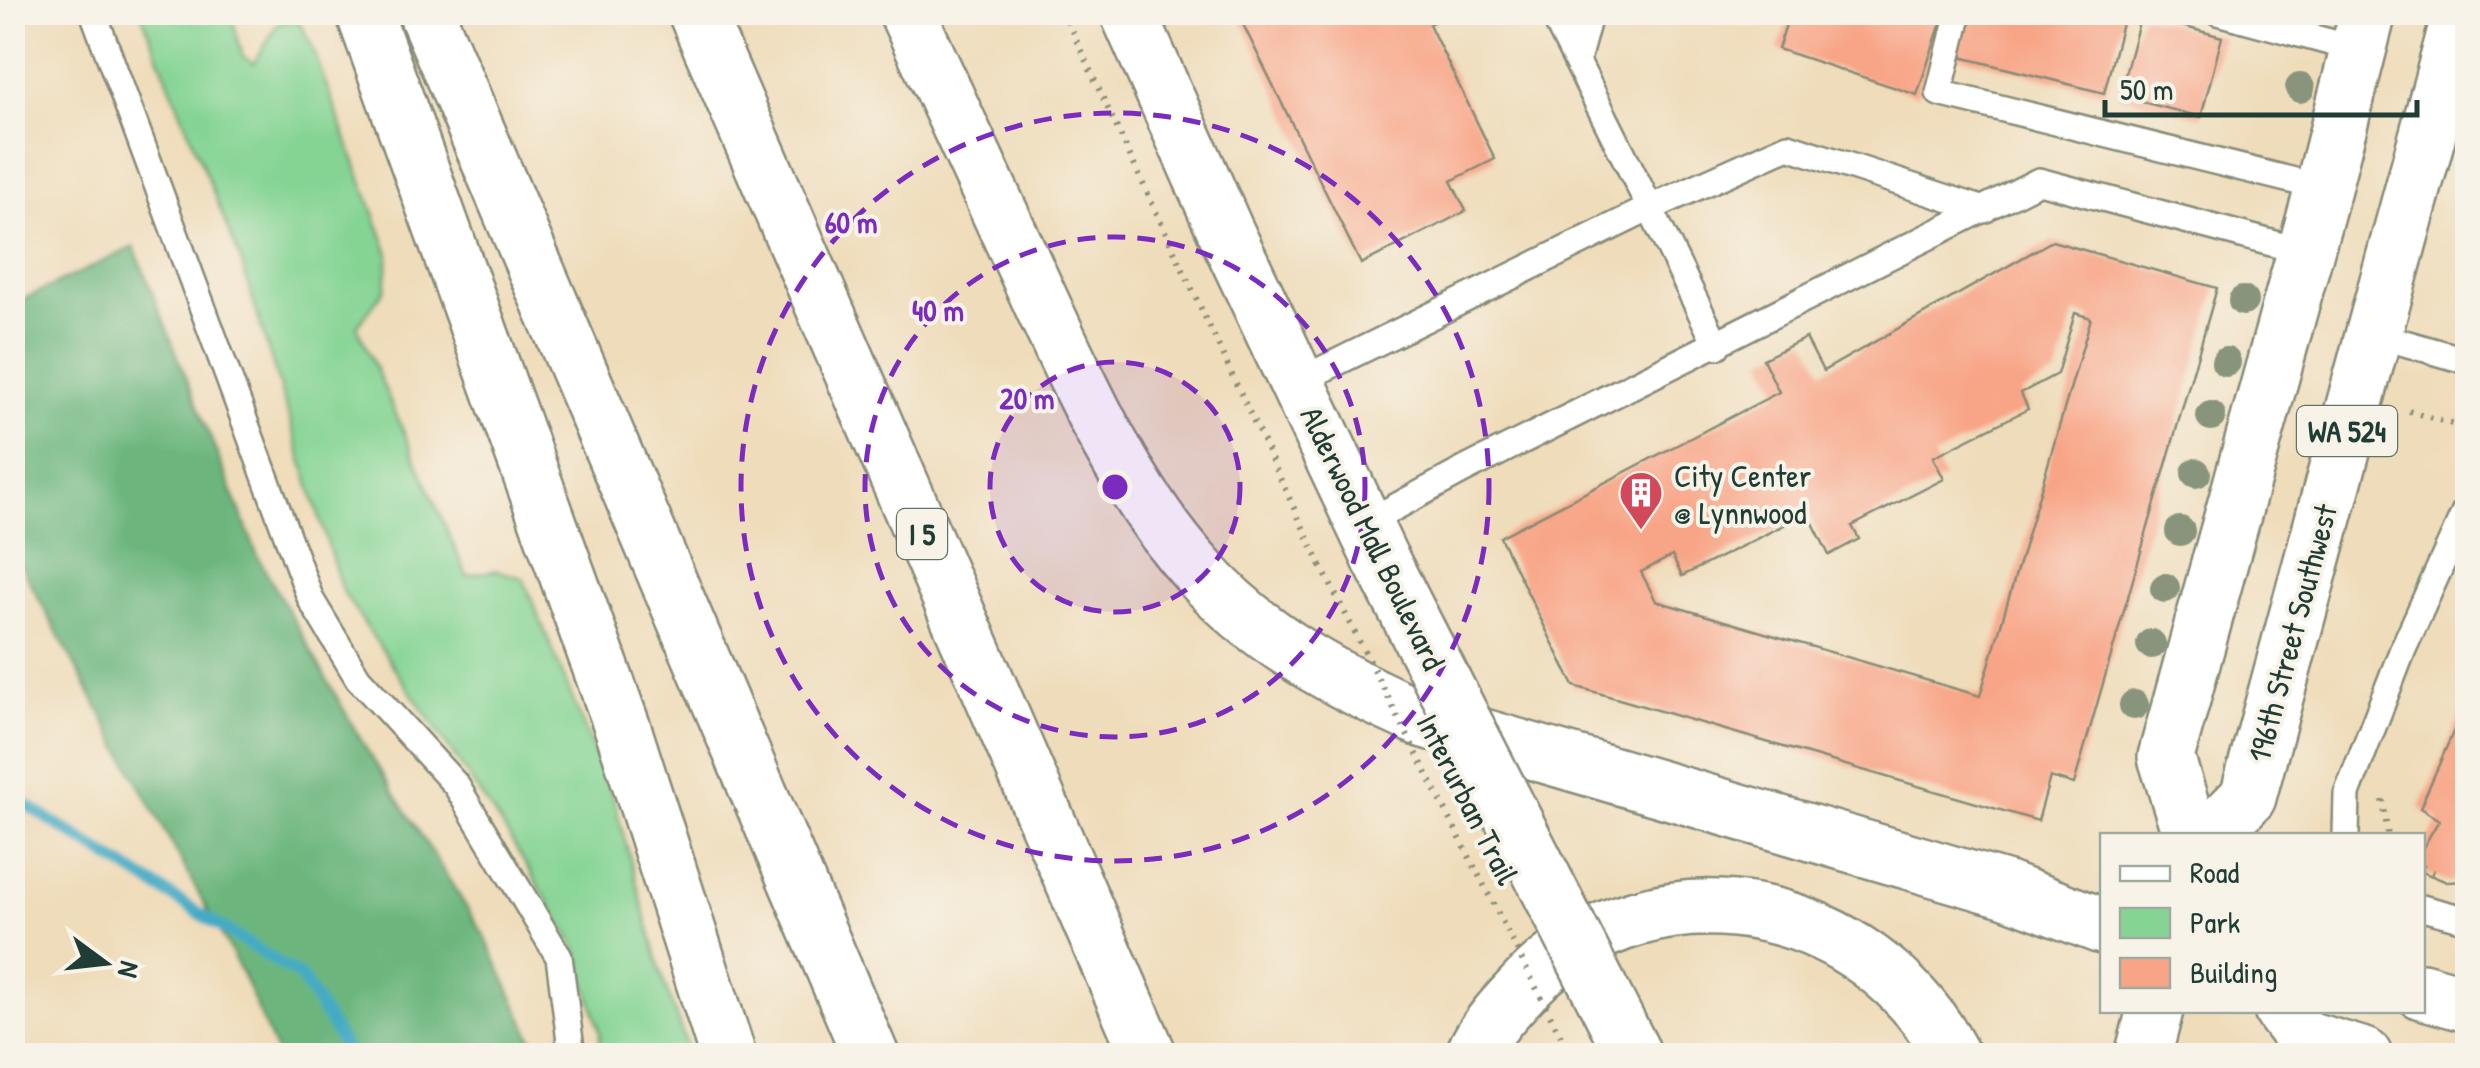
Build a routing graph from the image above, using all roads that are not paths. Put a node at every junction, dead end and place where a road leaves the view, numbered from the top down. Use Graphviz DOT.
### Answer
graph roads {
  1 [pos="93,12"];
  2 [pos="364,12"];
  3 [pos="426,12"];
  4 [pos="696,12"];
  5 [pos="908,12"];
  6 [pos="1128,12"];
  7 [pos="1552,12"];
  8 [pos="1590,12"];
  9 [pos="1959,12"];
  10 [pos="2218,12"];
  11 [pos="2460,12"];
  12 [pos="2364,31"];
  13 [pos="1577,60"];
  14 [pos="2323,188"];
  15 [pos="1650,208"];
  16 [pos="1984,210"];
  17 [pos="2305,252"];
  18 [pos="2373,334"];
  19 [pos="1717,346"];
  20 [pos="2468,361"];
  21 [pos="1298,382"];
  22 [pos="2468,505"];
  23 [pos="1373,542"];
  24 [pos="2190,833"];
  25 [pos="2213,833"];
  26 [pos="2346,833"];
  27 [pos="2425,909"];
  28 [pos="2468,920"];
  29 [pos="2100,925"];
  30 [pos="2425,991"];
  31 [pos="2468,1004"];
  32 [pos="2154,1013"];
  33 [pos="2284,1013"];
  34 [pos="572,1056"];
  35 [pos="728,1056"];
  36 [pos="872,1056"];
  37 [pos="1149,1056"];
  38 [pos="1473,1056"];
  39 [pos="1634,1056"];
  40 [pos="1952,1056"];
  41 [pos="2144,1056"];
  42 [pos="2364,1056"];
  1 -- 34 [label="lane"];
  2 -- 35 [label="main road"];
  3 -- 36 [label="main road"];
  4 -- 37 [label="main road, I 5"];
  5 -- 29 [label="main road"];
  6 -- 21 [label="main road, Alderwood Mall Boulevard"];
  7 -- 13 [label="lane"];
  8 -- 13 [label="lane"];
  9 -- 14 [label="lane"];
  10 -- 12 [label="lane"];
  11 -- 18 [label="main road, 196th Street Southwest / WA 524"];
  12 -- 14 [label="main road, WA 524"];
  13 -- 15 [label="lane"];
  14 -- 17 [label="main road, WA 524"];
  15 -- 16 [label="lane"];
  15 -- 19 [label="lane"];
  15 -- 21 [label="lane"];
  16 -- 17 [label="lane"];
  16 -- 19 [label="lane"];
  17 -- 24 [label="main road, WA 524"];
  18 -- 20 [label="lane"];
  18 -- 25 [label="main road, 196th Street Southwest / WA 524"];
  19 -- 23 [label="lane"];
  21 -- 23 [label="main road, Alderwood Mall Boulevard"];
  22 -- 26 [label="lane"];
  23 -- 39 [label="main road, Alderwood Mall Boulevard, bridge"];
  27 -- 28 [label="lane"];
  30 -- 31 [label="main road"];
  32 -- 41 [label="main road"];
  33 -- 42 [label="main road"];
  38 -- 40 [label="main road"];
}
